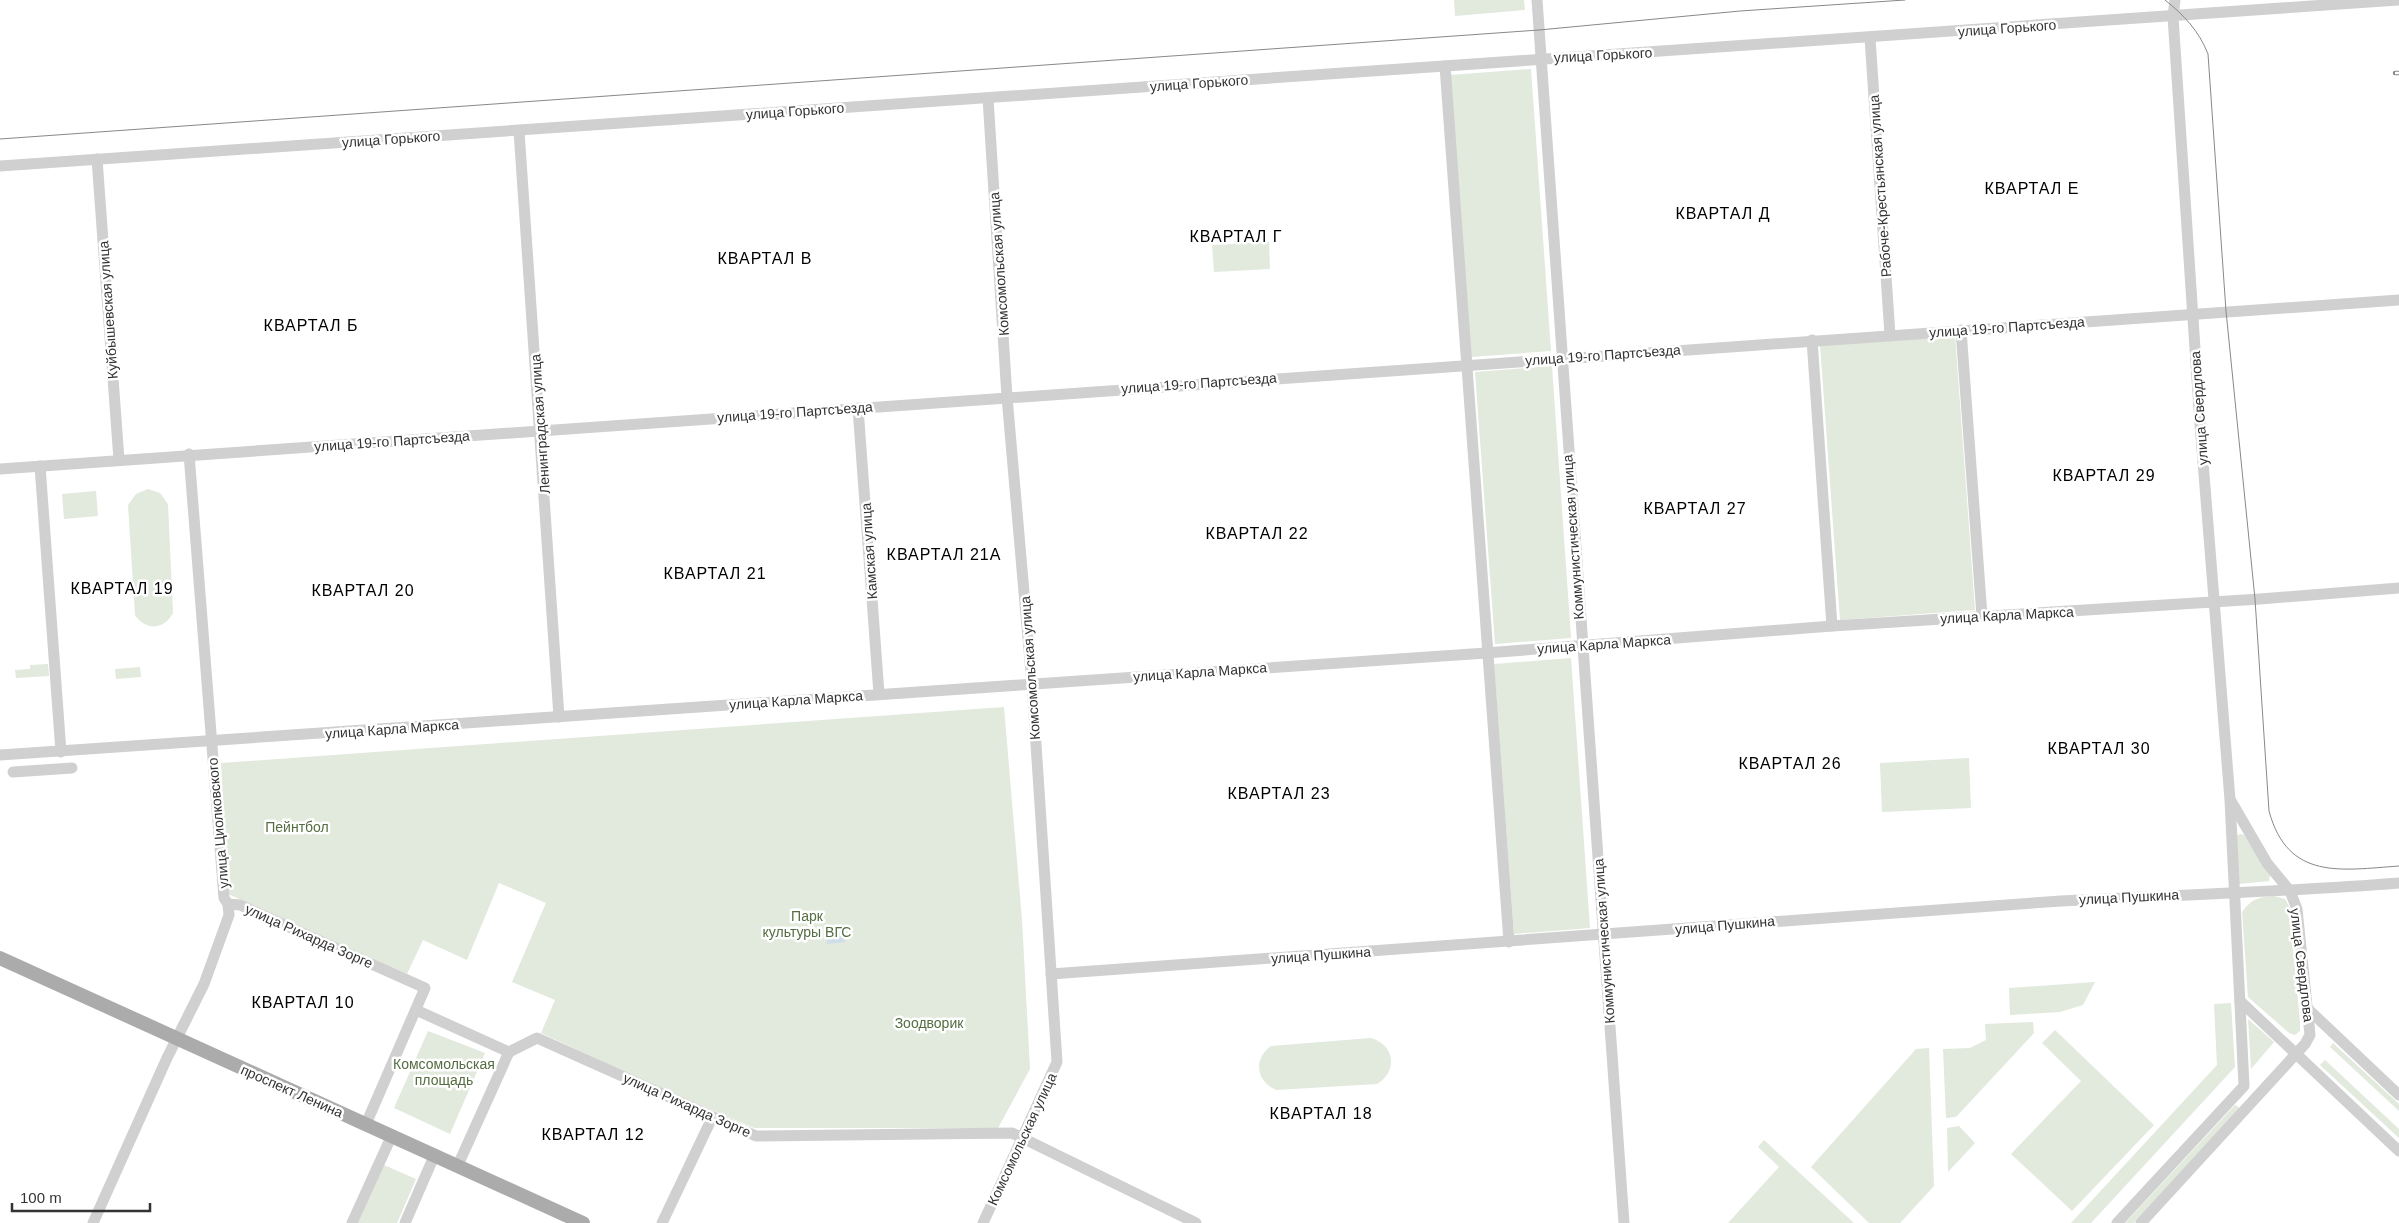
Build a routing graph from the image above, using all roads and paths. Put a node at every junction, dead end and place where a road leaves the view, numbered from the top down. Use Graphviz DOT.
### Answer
graph roads {
  1 [pos="1537,0"];
  2 [pos="2175,0"];
  3 [pos="2398,0"];
  4 [pos="2173,17"];
  5 [pos="1870,38"];
  6 [pos="1541,59"];
  7 [pos="1445,66"];
  8 [pos="988,98"];
  9 [pos="519,131"];
  10 [pos="97,159"];
  11 [pos="0,166"];
  12 [pos="2399,300"];
  13 [pos="2193,314"];
  14 [pos="1961,330"];
  15 [pos="1890,335"];
  16 [pos="1812,340"];
  17 [pos="1560,357"];
  18 [pos="1465,364"];
  19 [pos="1008,397"];
  20 [pos="858,408"];
  21 [pos="540,430"];
  22 [pos="189,454"];
  23 [pos="119,460"];
  24 [pos="40,466"];
  25 [pos="0,469"];
  26 [pos="2399,588"];
  27 [pos="2213,602"];
  28 [pos="1982,616"];
  29 [pos="1832,626"];
  30 [pos="1581,645"];
  31 [pos="1486,653"];
  32 [pos="1032,684"];
  33 [pos="879,694"];
  34 [pos="559,717"];
  35 [pos="212,742"];
  36 [pos="62,752"];
  37 [pos="0,756"];
  38 [pos="72,768"];
  39 [pos="13,772"];
  40 [pos="2230,800"];
  41 [pos="2399,883"];
  42 [pos="2290,891"];
  43 [pos="2234,892"];
  44 [pos="228,904"];
  45 [pos="1605,935"];
  46 [pos="1509,942"];
  47 [pos="0,958"];
  48 [pos="1051,974"];
  49 [pos="2240,1001"];
  50 [pos="416,1010"];
  51 [pos="2308,1010"];
  52 [pos="176,1039"];
  53 [pos="509,1052"];
  54 [pos="2296,1054"];
  55 [pos="2399,1095"];
  56 [pos="712,1118"];
  57 [pos="366,1124"];
  58 [pos="392,1135"];
  59 [pos="1022,1137"];
  60 [pos="2399,1151"];
  61 [pos="435,1154"];
  62 [pos="458,1165"];
  63 [pos="93,1223"];
  64 [pos="352,1223"];
  65 [pos="405,1223"];
  66 [pos="583,1223"];
  67 [pos="662,1223"];
  68 [pos="983,1223"];
  69 [pos="1196,1223"];
  70 [pos="1624,1223"];
  71 [pos="2117,1223"];
  72 [pos="2141,1223"];
  1 -- 6 [label="street, Коммунистическая улица"];
  2 -- 4 [label="street, улица Свердлова"];
  3 -- 4 [label="street, улица Горького"];
  4 -- 5 [label="street, улица Горького"];
  4 -- 13 [label="street, улица Свердлова"];
  5 -- 6 [label="street, улица Горького"];
  5 -- 15 [label="street, Рабоче-Крестьянская улица"];
  6 -- 7 [label="street, улица Горького"];
  6 -- 17 [label="street, Коммунистическая улица"];
  7 -- 8 [label="street, улица Горького"];
  7 -- 18 [label="street"];
  8 -- 9 [label="street, улица Горького"];
  8 -- 19 [label="street, Комсомольская улица"];
  9 -- 10 [label="street, улица Горького"];
  9 -- 21 [label="street, Ленинградская улица"];
  10 -- 11 [label="street, улица Горького"];
  10 -- 23 [label="street, Куйбышевская улица"];
  12 -- 13 [label="street, улица 19-го Партсъезда"];
  13 -- 14 [label="street, улица 19-го Партсъезда"];
  13 -- 27 [label="street, улица Свердлова"];
  14 -- 15 [label="street, улица 19-го Партсъезда"];
  14 -- 28 [label="street"];
  15 -- 16 [label="street, улица 19-го Партсъезда"];
  16 -- 17 [label="street, улица 19-го Партсъезда"];
  16 -- 29 [label="street"];
  17 -- 18 [label="street, улица 19-го Партсъезда"];
  17 -- 30 [label="street, Коммунистическая улица"];
  18 -- 19 [label="street, улица 19-го Партсъезда"];
  18 -- 31 [label="street"];
  19 -- 20 [label="street, улица 19-го Партсъезда"];
  19 -- 32 [label="street, Комсомольская улица"];
  20 -- 21 [label="street, улица 19-го Партсъезда"];
  20 -- 33 [label="street, Камская улица"];
  21 -- 22 [label="street, улица 19-го Партсъезда"];
  21 -- 34 [label="street, Ленинградская улица"];
  22 -- 23 [label="street, улица 19-го Партсъезда"];
  22 -- 35 [label="street, улица Циолковского"];
  23 -- 24 [label="street, улица 19-го Партсъезда"];
  24 -- 25 [label="street, улица 19-го Партсъезда"];
  24 -- 36 [label="street"];
  26 -- 27 [label="street, улица Карла Маркса"];
  27 -- 28 [label="street, улица Карла Маркса"];
  27 -- 40 [label="street, улица Свердлова"];
  28 -- 29 [label="street, улица Карла Маркса"];
  29 -- 30 [label="street, улица Карла Маркса"];
  30 -- 31 [label="street, улица Карла Маркса"];
  30 -- 45 [label="street, Коммунистическая улица"];
  31 -- 32 [label="street, улица Карла Маркса"];
  31 -- 46 [label="street"];
  32 -- 33 [label="street, улица Карла Маркса"];
  32 -- 48 [label="street, Комсомольская улица"];
  33 -- 34 [label="street, улица Карла Маркса"];
  34 -- 35 [label="street, улица Карла Маркса"];
  35 -- 36 [label="street, улица Карла Маркса"];
  35 -- 44 [label="street, улица Циолковского"];
  36 -- 37 [label="street, улица Карла Маркса"];
  38 -- 39 [label="street"];
  40 -- 42 [label="street, улица Свердлова"];
  40 -- 43 [label="street, улица Свердлова"];
  41 -- 42 [label="street, улица Пушкина"];
  42 -- 43 [label="street, улица Пушкина"];
  42 -- 51 [label="street, улица Свердлова"];
  43 -- 45 [label="street, улица Пушкина"];
  43 -- 49 [label="street, улица Свердлова"];
  44 -- 50 [label="street, улица Рихарда Зорге"];
  44 -- 52 [label="street, улица Циолковского"];
  45 -- 46 [label="street, улица Пушкина"];
  45 -- 70 [label="street, Коммунистическая улица"];
  46 -- 48 [label="street, улица Пушкина"];
  47 -- 52 [label="main road, проспект Ленина"];
  48 -- 59 [label="street, Комсомольская улица"];
  49 -- 54 [label="street"];
  49 -- 71 [label="street, улица Свердлова"];
  50 -- 53 [label="street"];
  50 -- 57 [label="street"];
  51 -- 54 [label="street, улица Свердлова"];
  51 -- 55 [label="street"];
  52 -- 57 [label="main road, проспект Ленина"];
  52 -- 63 [label="street, улица Циолковского"];
  53 -- 56 [label="street, улица Рихарда Зорге"];
  53 -- 62 [label="street"];
  54 -- 60 [label="street"];
  54 -- 72 [label="street, улица Свердлова"];
  56 -- 59 [label="street, улица Рихарда Зорге"];
  56 -- 67 [label="street"];
  57 -- 58 [label="main road, проспект Ленина"];
  58 -- 61 [label="main road, проспект Ленина"];
  58 -- 64 [label="street"];
  59 -- 68 [label="street, Комсомольская улица"];
  59 -- 69 [label="street, улица Рихарда Зорге"];
  61 -- 62 [label="main road, проспект Ленина"];
  61 -- 65 [label="street"];
  62 -- 66 [label="main road, проспект Ленина"];
}
